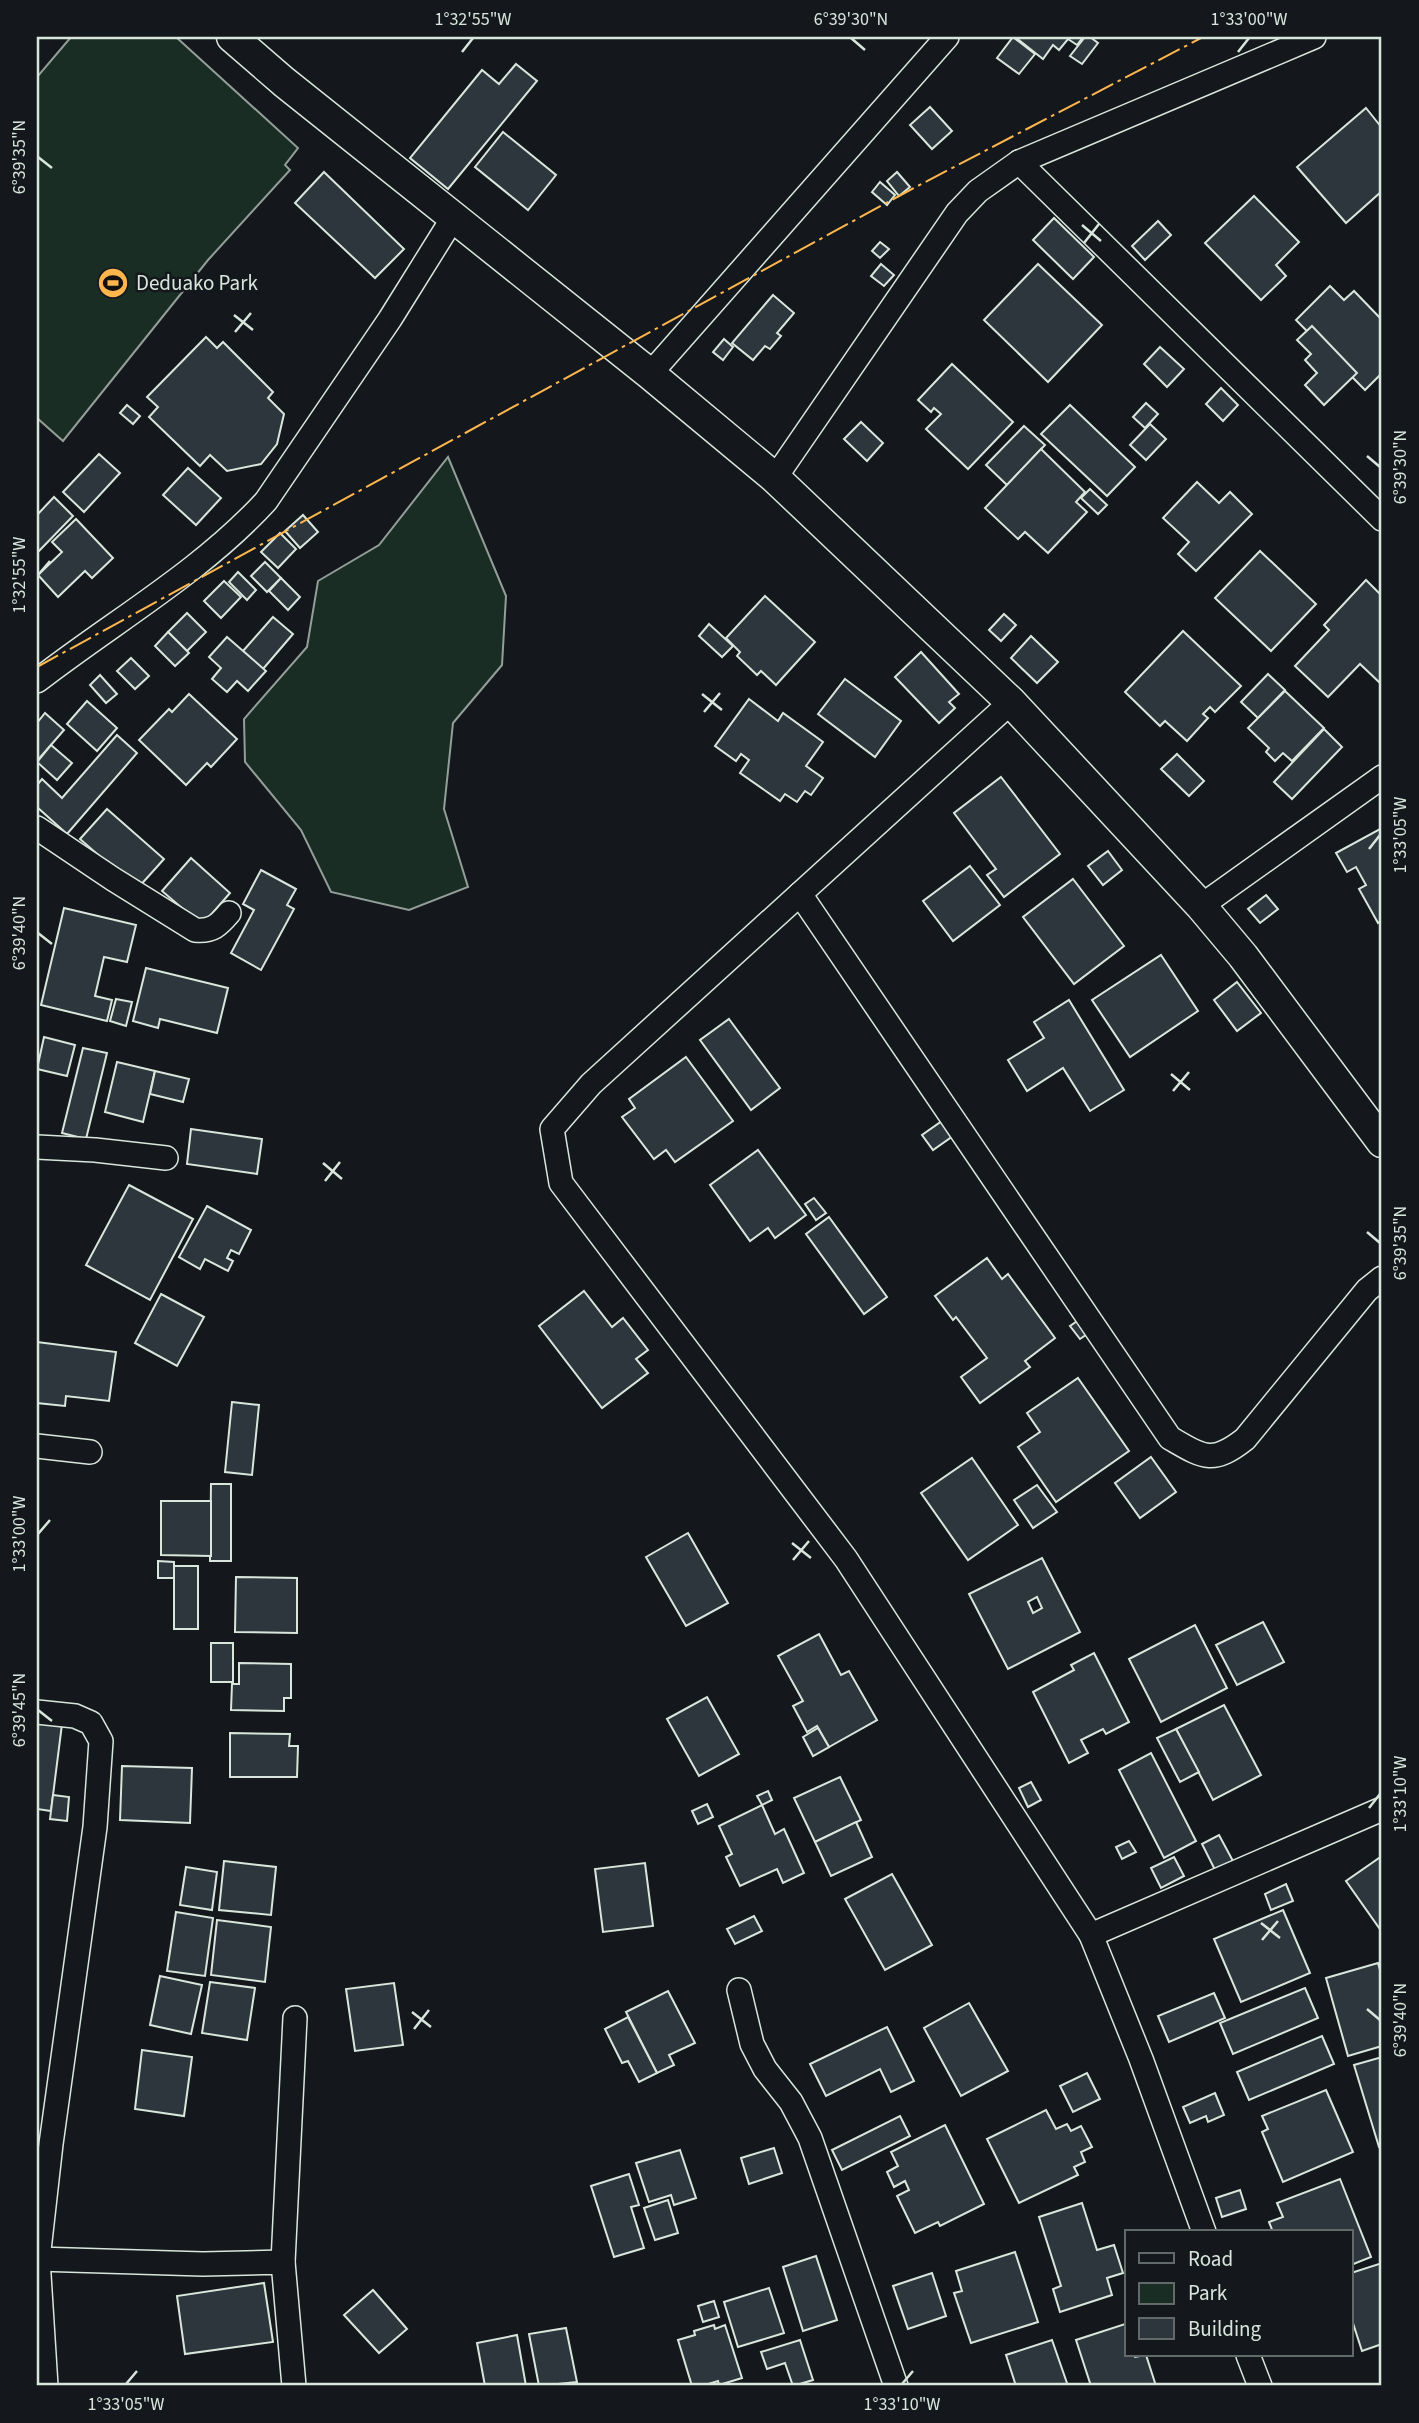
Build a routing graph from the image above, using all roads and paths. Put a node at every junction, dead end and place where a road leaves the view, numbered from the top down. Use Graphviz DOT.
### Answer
graph roads {
  1 [pos="232,37"];
  2 [pos="947,37"];
  3 [pos="1314,37"];
  4 [pos="1019,162"];
  5 [pos="453,218"];
  6 [pos="650,374"];
  7 [pos="775,478"];
  8 [pos="1382,519"];
  9 [pos="37,681"];
  10 [pos="1011,702"];
  11 [pos="1382,777"];
  12 [pos="37,828"];
  13 [pos="800,894"];
  14 [pos="1200,906"];
  15 [pos="229,912"];
  16 [pos="1382,1142"];
  17 [pos="37,1147"];
  18 [pos="166,1158"];
  19 [pos="1382,1278"];
  20 [pos="37,1446"];
  21 [pos="90,1452"];
  22 [pos="37,1712"];
  23 [pos="1382,1809"];
  24 [pos="1091,1935"];
  25 [pos="739,1990"];
  26 [pos="295,2018"];
  27 [pos="1203,2230"];
  28 [pos="37,2259"];
  29 [pos="283,2262"];
  30 [pos="1248,2356"];
  31 [pos="46,2386"];
  32 [pos="294,2386"];
  33 [pos="897,2386"];
  34 [pos="1260,2386"];
  1 -- 5 [label="street"];
  2 -- 6 [label="street"];
  3 -- 4 [label="street"];
  4 -- 7 [label="street"];
  4 -- 8 [label="street"];
  5 -- 6 [label="street"];
  5 -- 9 [label="street"];
  6 -- 7 [label="street"];
  7 -- 10 [label="street"];
  10 -- 13 [label="street"];
  10 -- 14 [label="street"];
  11 -- 14 [label="street"];
  12 -- 15 [label="street"];
  13 -- 19 [label="street"];
  13 -- 24 [label="street"];
  14 -- 16 [label="street"];
  17 -- 18 [label="street"];
  20 -- 21 [label="street"];
  22 -- 28 [label="street"];
  23 -- 24 [label="street"];
  24 -- 27 [label="street"];
  25 -- 33 [label="street"];
  26 -- 29 [label="street"];
  28 -- 29 [label="street"];
  28 -- 31 [label="street"];
  29 -- 32 [label="street"];
  30 -- 34 [label="street"];
}
